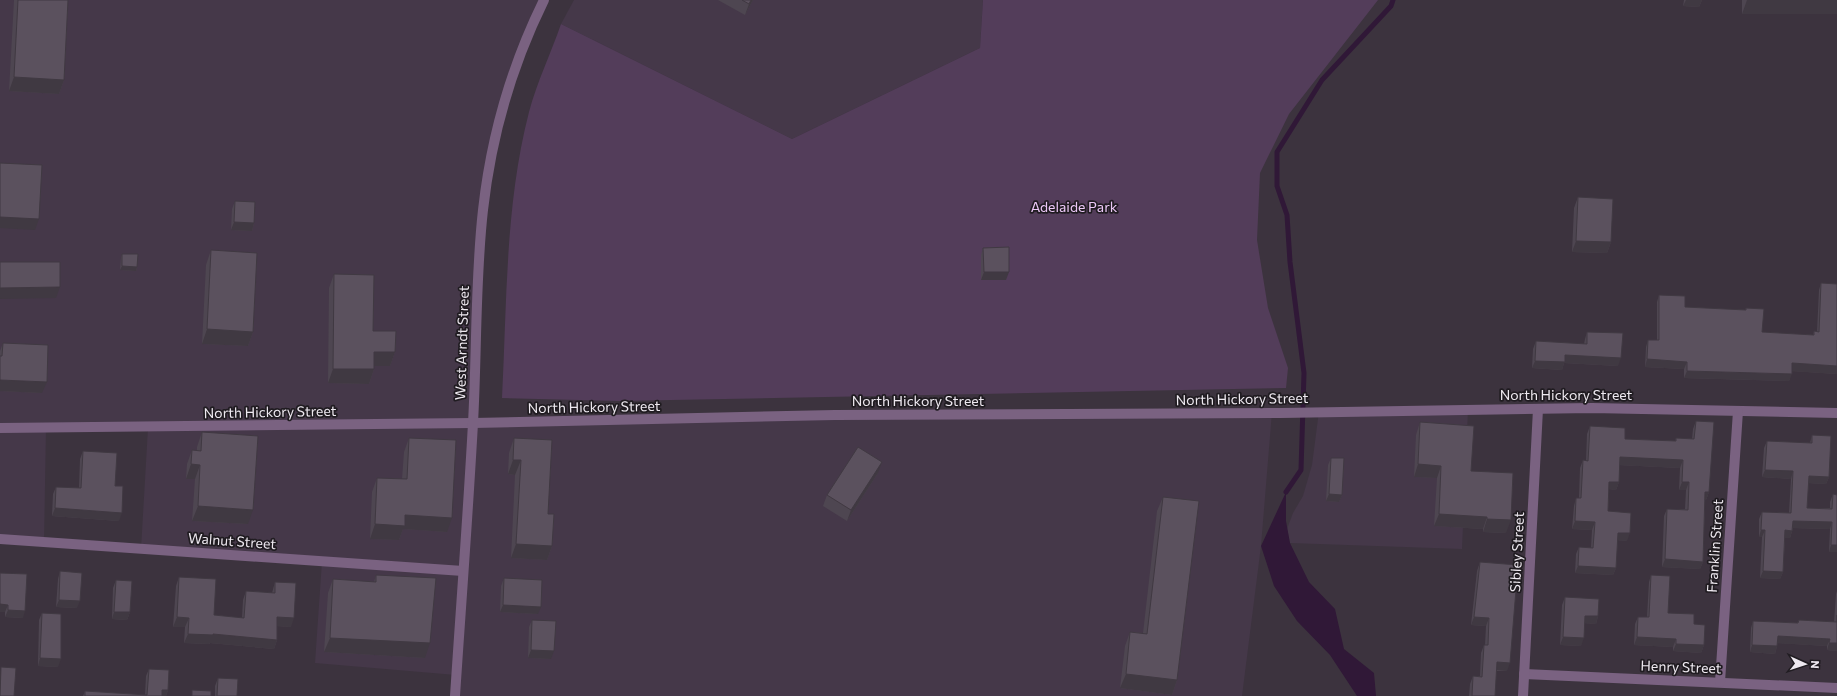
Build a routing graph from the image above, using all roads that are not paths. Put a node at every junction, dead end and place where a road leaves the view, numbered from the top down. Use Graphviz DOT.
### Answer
graph roads {
  1 [pos="544,0"];
  2 [pos="1538,409"];
  3 [pos="1738,411"];
  4 [pos="1837,414"];
  5 [pos="473,423"];
  6 [pos="0,428"];
  7 [pos="0,539"];
  8 [pos="463,571"];
  9 [pos="1524,674"];
  10 [pos="1720,682"];
  11 [pos="1837,688"];
  12 [pos="455,696"];
  13 [pos="1523,696"];
  1 -- 5 [label="street, West Arndt Street"];
  2 -- 3 [label="street, North Hickory Street"];
  2 -- 5 [label="street, North Hickory Street"];
  2 -- 9 [label="street, Sibley Street"];
  3 -- 4 [label="street, North Hickory Street"];
  3 -- 10 [label="street, Franklin Street"];
  5 -- 6 [label="street, North Hickory Street"];
  5 -- 8 [label="street, West Arndt Street"];
  7 -- 8 [label="street, Walnut Street"];
  8 -- 12 [label="street, West Arndt Street"];
  9 -- 10 [label="street, Henry Street"];
  9 -- 13 [label="street, Sibley Street"];
  10 -- 11 [label="street, Henry Street"];
}
